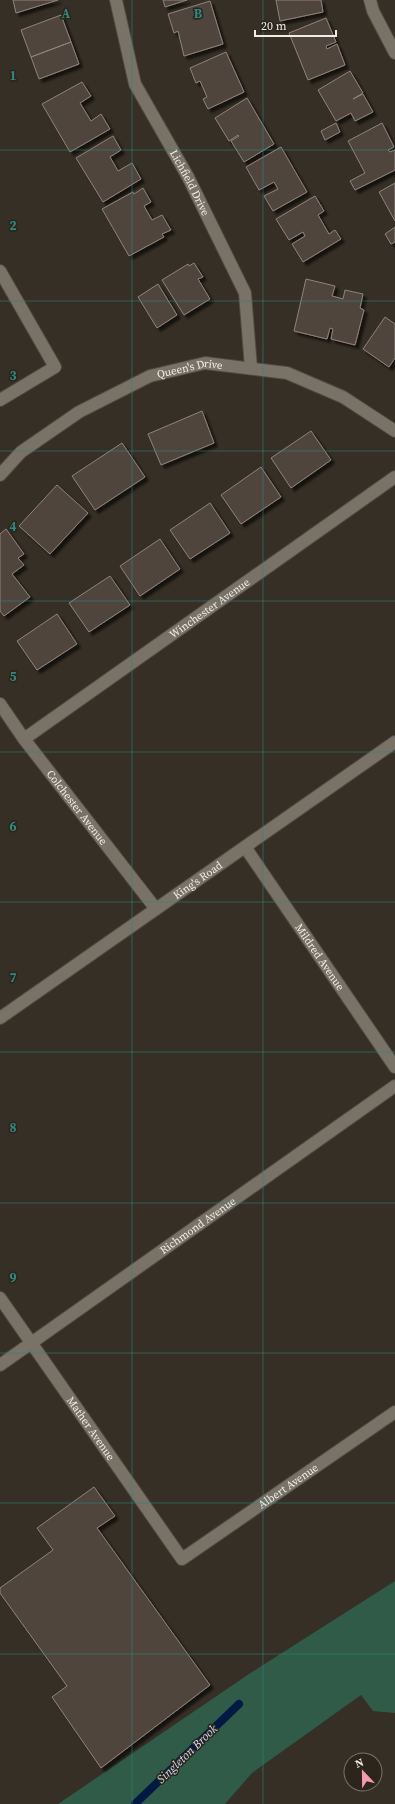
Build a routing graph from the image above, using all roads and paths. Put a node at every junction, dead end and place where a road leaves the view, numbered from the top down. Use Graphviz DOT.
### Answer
graph roads {
  1 [pos="116,0"];
  2 [pos="370,0"];
  3 [pos="395,53"];
  4 [pos="0,271"];
  5 [pos="251,368"];
  6 [pos="0,400"];
  7 [pos="395,432"];
  8 [pos="0,476"];
  9 [pos="395,477"];
  10 [pos="0,704"];
  11 [pos="24,739"];
  12 [pos="395,742"];
  13 [pos="245,847"];
  14 [pos="156,909"];
  15 [pos="0,1018"];
  16 [pos="395,1066"];
  17 [pos="395,1086"];
  18 [pos="0,1298"];
  19 [pos="32,1343"];
  20 [pos="0,1365"];
  21 [pos="395,1412"];
  22 [pos="182,1560"];
  1 -- 5 [label="street, Lichfield Drive"];
  2 -- 3 [label="street"];
  4 -- 6 [label="street"];
  5 -- 7 [label="street, Queen's Drive"];
  5 -- 8 [label="street, Queen's Drive"];
  9 -- 11 [label="street, Winchester Avenue"];
  10 -- 11 [label="street, Colchester Avenue"];
  11 -- 14 [label="street, Colchester Avenue"];
  12 -- 13 [label="street, King's Road"];
  13 -- 14 [label="street, King's Road"];
  13 -- 16 [label="street, Mildred Avenue"];
  14 -- 15 [label="street, King's Road"];
  17 -- 19 [label="street, Richmond Avenue"];
  18 -- 19 [label="street, Mather Avenue"];
  19 -- 20 [label="street, Richmond Avenue"];
  19 -- 22 [label="street, Mather Avenue"];
  21 -- 22 [label="street, Albert Avenue"];
}
